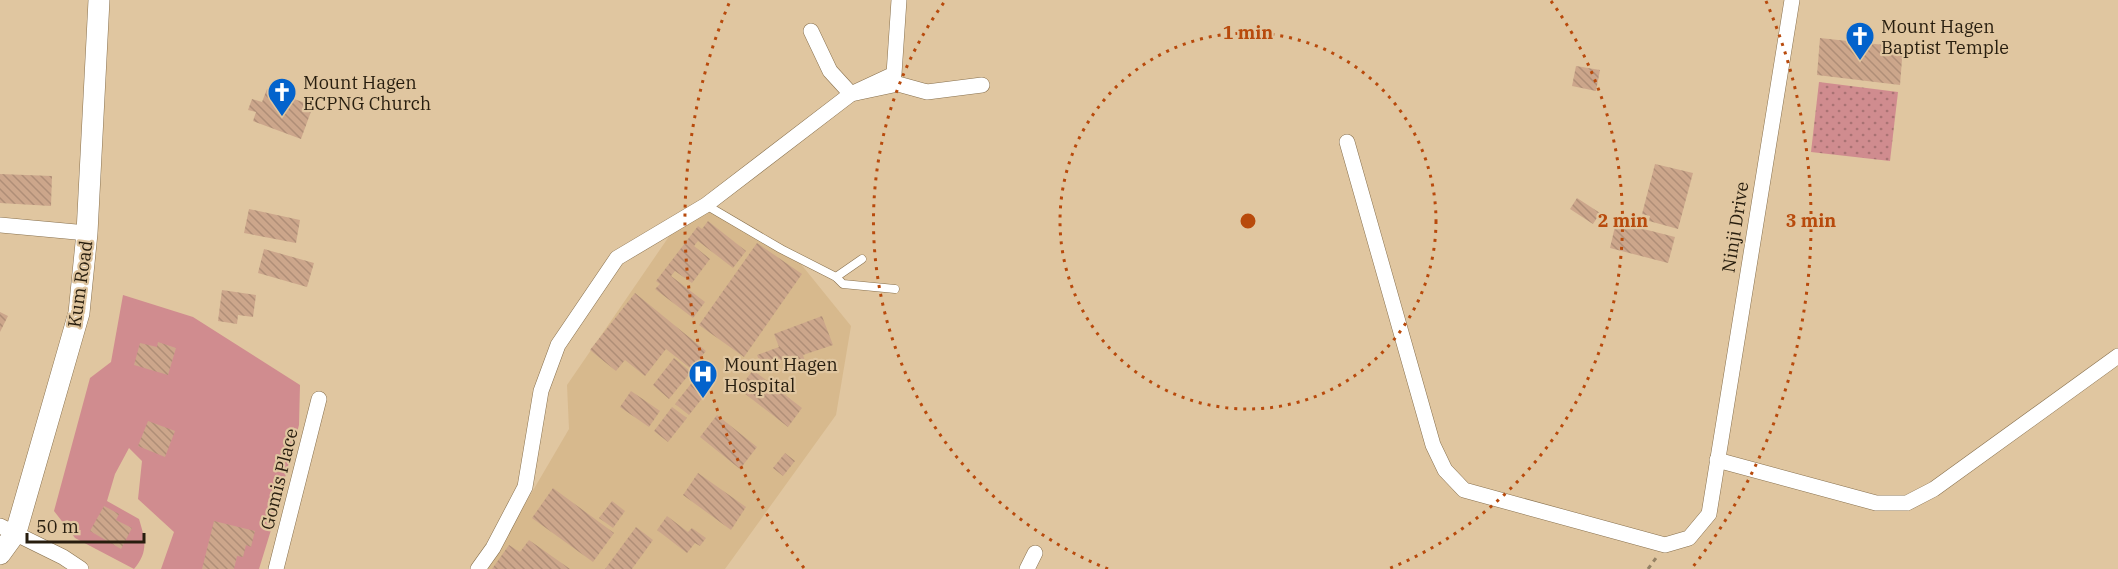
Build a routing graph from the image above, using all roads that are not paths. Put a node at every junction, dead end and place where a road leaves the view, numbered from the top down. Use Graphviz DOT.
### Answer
graph roads {
  1 [pos="99,0"];
  2 [pos="899,0"];
  3 [pos="1792,0"];
  4 [pos="810,32"];
  5 [pos="982,85"];
  6 [pos="851,94"];
  7 [pos="1347,142"];
  8 [pos="706,205"];
  9 [pos="0,225"];
  10 [pos="87,233"];
  11 [pos="862,259"];
  12 [pos="836,277"];
  13 [pos="895,289"];
  14 [pos="2118,356"];
  15 [pos="319,399"];
  16 [pos="1718,460"];
  17 [pos="8,529"];
  18 [pos="1035,553"];
  19 [pos="0,555"];
  20 [pos="81,569"];
  21 [pos="276,569"];
  22 [pos="478,569"];
  23 [pos="1027,569"];
  1 -- 10 [label="street, Kum Road"];
  2 -- 6 [label="street"];
  3 -- 16 [label="street, Ninji Drive"];
  4 -- 6 [label="street"];
  5 -- 6 [label="street"];
  6 -- 8 [label="street"];
  7 -- 16 [label="street, Ninji Drive"];
  8 -- 12 [label="lane"];
  8 -- 22 [label="street"];
  9 -- 10 [label="street"];
  10 -- 17 [label="street, Kum Road"];
  11 -- 12 [label="lane"];
  12 -- 13 [label="lane"];
  14 -- 16 [label="street"];
  15 -- 21 [label="street, Gomis Place"];
  17 -- 19 [label="street, Kum Road"];
  17 -- 20 [label="street"];
  18 -- 23 [label="street"];
}
